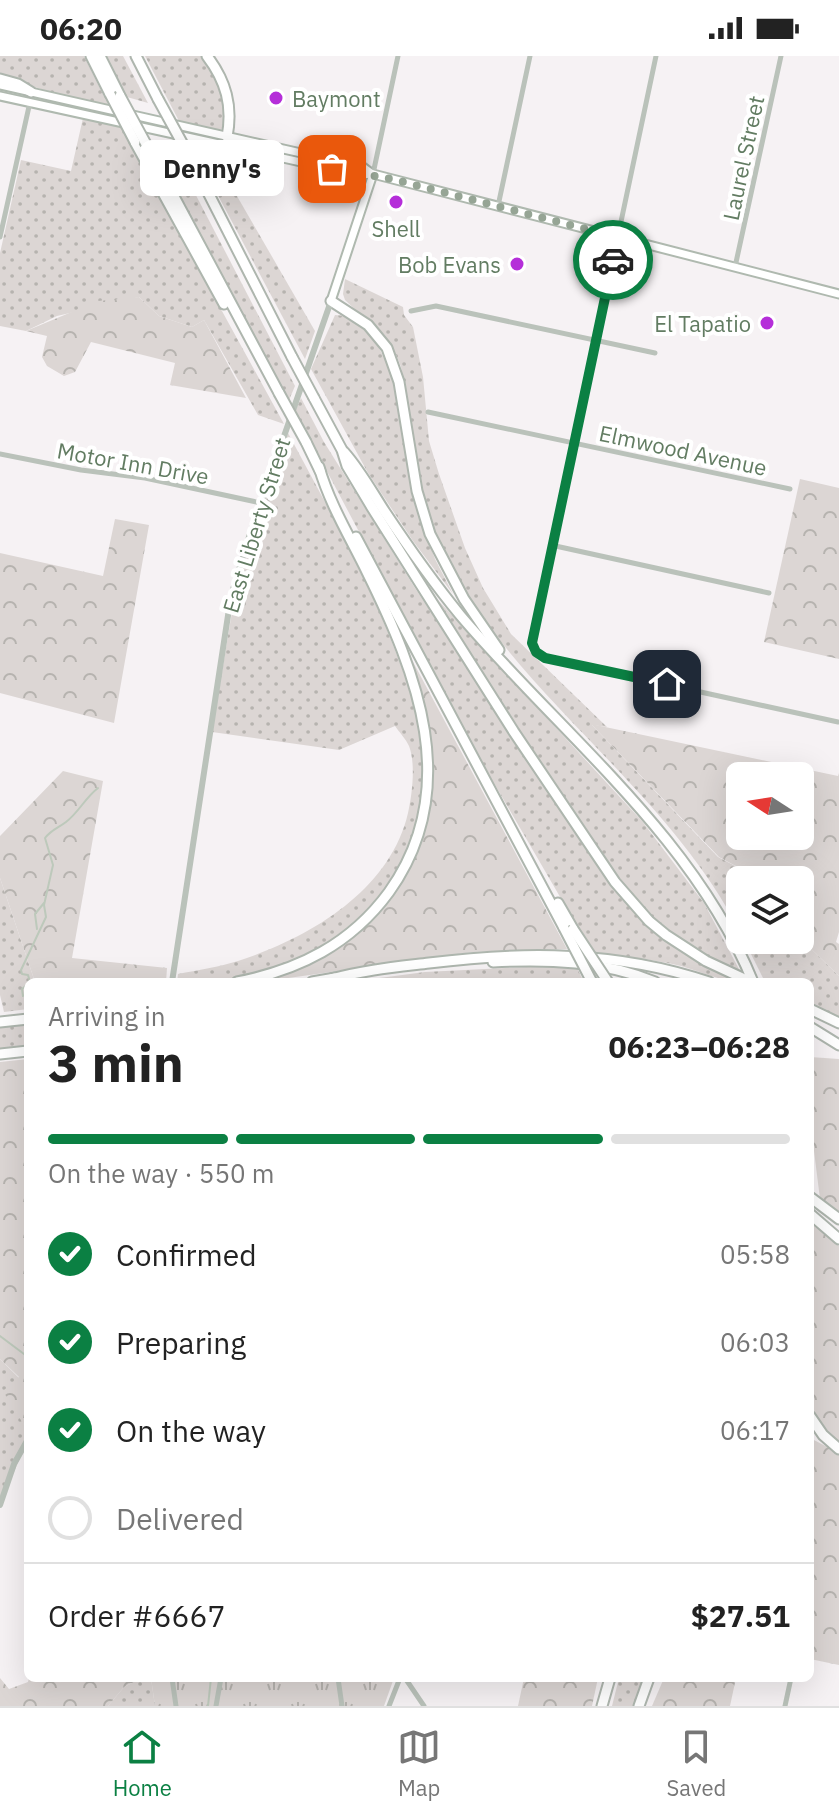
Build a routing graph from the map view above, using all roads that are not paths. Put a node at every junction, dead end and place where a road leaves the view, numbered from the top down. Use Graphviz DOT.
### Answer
graph roads {
  1 [pos="91,56"];
  2 [pos="100,56"];
  3 [pos="136,56"];
  4 [pos="207,56"];
  5 [pos="398,56"];
  6 [pos="530,56"];
  7 [pos="656,56"];
  8 [pos="781,56"];
  9 [pos="0,82"];
  10 [pos="115,95"];
  11 [pos="0,96"];
  12 [pos="30,97"];
  13 [pos="226,141"];
  14 [pos="373,174"];
  15 [pos="498,206"];
  16 [pos="0,237"];
  17 [pos="617,237"];
  18 [pos="735,267"];
  19 [pos="839,294"];
  20 [pos="331,301"];
  21 [pos="411,311"];
  22 [pos="595,341"];
  23 [pos="655,353"];
  24 [pos="266,368"];
  25 [pos="428,412"];
  26 [pos="573,443"];
  27 [pos="342,450"];
  28 [pos="0,454"];
  29 [pos="319,467"];
  30 [pos="790,489"];
  31 [pos="261,503"];
  32 [pos="551,545"];
  33 [pos="769,593"];
  34 [pos="838,722"];
  35 [pos="575,741"];
  36 [pos="568,929"];
  37 [pos="173,978"];
  38 [pos="252,978"];
  39 [pos="335,978"];
  40 [pos="340,978"];
  41 [pos="590,978"];
  42 [pos="605,978"];
  43 [pos="644,978"];
  44 [pos="696,978"];
  45 [pos="749,978"];
  46 [pos="751,978"];
  47 [pos="814,1011"];
  48 [pos="24,1019"];
  49 [pos="0,1022"];
  50 [pos="839,1023"];
  51 [pos="814,1029"];
  52 [pos="839,1045"];
  53 [pos="24,1051"];
  54 [pos="0,1054"];
  55 [pos="814,1200"];
  56 [pos="814,1216"];
  57 [pos="814,1217"];
  58 [pos="839,1219"];
  59 [pos="839,1232"];
  60 [pos="839,1239"];
  61 [pos="814,1422"];
  62 [pos="24,1446"];
  63 [pos="839,1449"];
  64 [pos="0,1505"];
  65 [pos="173,1682"];
  66 [pos="220,1682"];
  67 [pos="339,1682"];
  68 [pos="401,1682"];
  69 [pos="406,1682"];
  70 [pos="608,1682"];
  71 [pos="650,1682"];
  72 [pos="651,1682"];
  73 [pos="790,1682"];
  74 [pos="176,1706"];
  75 [pos="216,1706"];
  76 [pos="342,1706"];
  77 [pos="389,1706"];
  78 [pos="424,1706"];
  79 [pos="602,1706"];
  80 [pos="639,1706"];
  81 [pos="645,1706"];
  82 [pos="785,1706"];
  1 -- 10 [label="highway"];
  2 -- 10 [label="highway"];
  3 -- 27 [label="highway, bridge"];
  4 -- 13 [label="highway"];
  5 -- 14 [label="street"];
  6 -- 15 [label="street"];
  7 -- 17 [label="street"];
  8 -- 18 [label="street, Laurel Street"];
  9 -- 12 [label="highway"];
  10 -- 24 [label="highway, bridge"];
  10 -- 24 [label="highway, bridge"];
  11 -- 12 [label="main road"];
  12 -- 13 [label="main road"];
  12 -- 16 [label="street"];
  13 -- 14 [label="main road"];
  14 -- 15 [label="main road"];
  14 -- 20 [label="main road, East Liberty Street"];
  15 -- 17 [label="main road"];
  17 -- 18 [label="main road"];
  17 -- 22 [label="street"];
  18 -- 19 [label="main road"];
  20 -- 31 [label="street, East Liberty Street"];
  20 -- 35 [label="highway"];
  21 -- 22 [label="street"];
  22 -- 23 [label="street"];
  22 -- 26 [label="street"];
  24 -- 29 [label="highway, bridge"];
  25 -- 26 [label="street, Elmwood Avenue"];
  26 -- 30 [label="street, Elmwood Avenue"];
  26 -- 32 [label="street"];
  27 -- 35 [label="highway"];
  27 -- 45 [label="highway"];
  28 -- 31 [label="street, Motor Inn Drive"];
  29 -- 36 [label="highway"];
  29 -- 38 [label="highway"];
  31 -- 37 [label="street, East Liberty Street"];
  32 -- 33 [label="street"];
  32 -- 34 [label="street"];
  35 -- 46 [label="highway"];
  36 -- 41 [label="highway, bridge"];
  36 -- 42 [label="highway, bridge"];
  39 -- 44 [label="highway"];
  40 -- 43 [label="highway"];
  47 -- 50 [label="highway"];
  48 -- 49 [label="highway"];
  51 -- 52 [label="highway"];
  53 -- 54 [label="highway"];
  55 -- 58 [label="highway"];
  56 -- 59 [label="highway"];
  57 -- 60 [label="highway"];
  61 -- 63 [label="highway"];
  62 -- 64 [label="street"];
  65 -- 74 [label="street"];
  66 -- 75 [label="street"];
  67 -- 76 [label="street"];
  68 -- 77 [label="street"];
  69 -- 78 [label="street"];
  70 -- 79 [label="highway"];
  71 -- 80 [label="highway"];
  72 -- 81 [label="highway"];
  73 -- 82 [label="street"];
}
